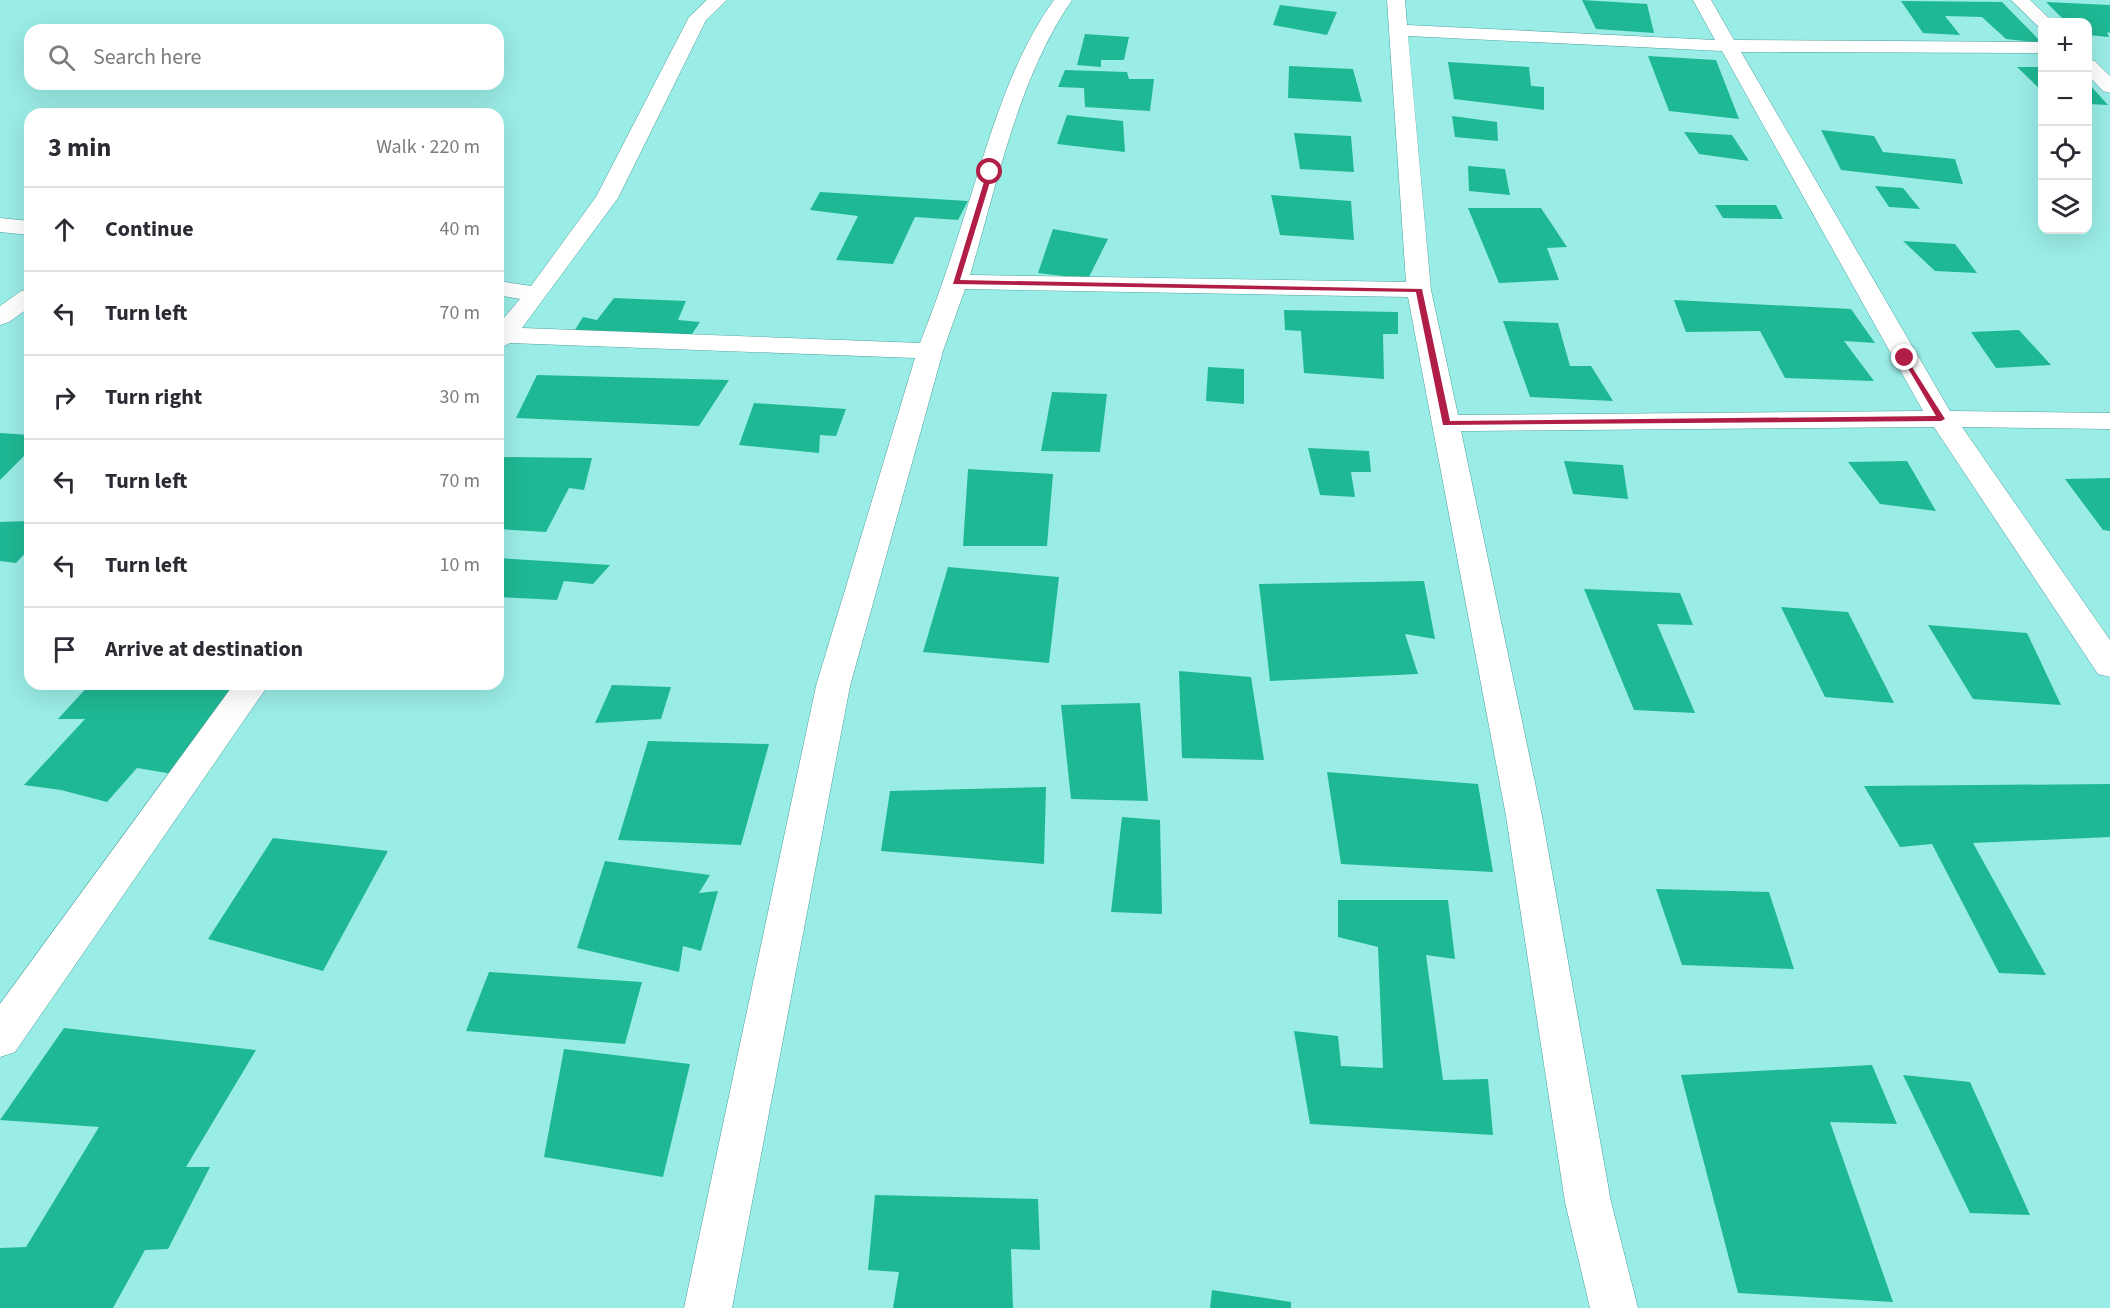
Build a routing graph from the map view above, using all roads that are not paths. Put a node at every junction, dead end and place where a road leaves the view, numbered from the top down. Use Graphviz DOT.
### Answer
graph roads {
  1 [pos="718,0"];
  2 [pos="1063,0"];
  3 [pos="1702,0"];
  4 [pos="2020,0"];
  5 [pos="1398,15"];
  6 [pos="2040,18"];
  7 [pos="1728,46"];
  8 [pos="2038,47"];
  9 [pos="2092,56"];
  10 [pos="2110,87"];
  11 [pos="0,225"];
  12 [pos="24,227"];
  13 [pos="956,282"];
  14 [pos="504,289"];
  15 [pos="1419,290"];
  16 [pos="537,294"];
  17 [pos="24,300"];
  18 [pos="0,317"];
  19 [pos="504,333"];
  20 [pos="504,338"];
  21 [pos="930,351"];
  22 [pos="1941,419"];
  23 [pos="2110,421"];
  24 [pos="1446,423"];
  25 [pos="2110,665"];
  26 [pos="248,690"];
  27 [pos="0,1038"];
  28 [pos="708,1308"];
  29 [pos="1614,1308"];
  1 -- 16 [label="street"];
  2 -- 13 [label="street"];
  3 -- 7 [label="street"];
  4 -- 6 [label="street"];
  5 -- 7 [label="street"];
  5 -- 15 [label="street"];
  7 -- 8 [label="street"];
  7 -- 22 [label="street"];
  9 -- 10 [label="street"];
  11 -- 12 [label="street"];
  13 -- 15 [label="street"];
  13 -- 21 [label="street"];
  14 -- 16 [label="street"];
  15 -- 24 [label="street"];
  16 -- 19 [label="street"];
  17 -- 18 [label="street"];
  20 -- 21 [label="street"];
  21 -- 28 [label="street"];
  22 -- 23 [label="street"];
  22 -- 24 [label="street"];
  22 -- 25 [label="street"];
  24 -- 29 [label="street"];
  26 -- 27 [label="street"];
}
